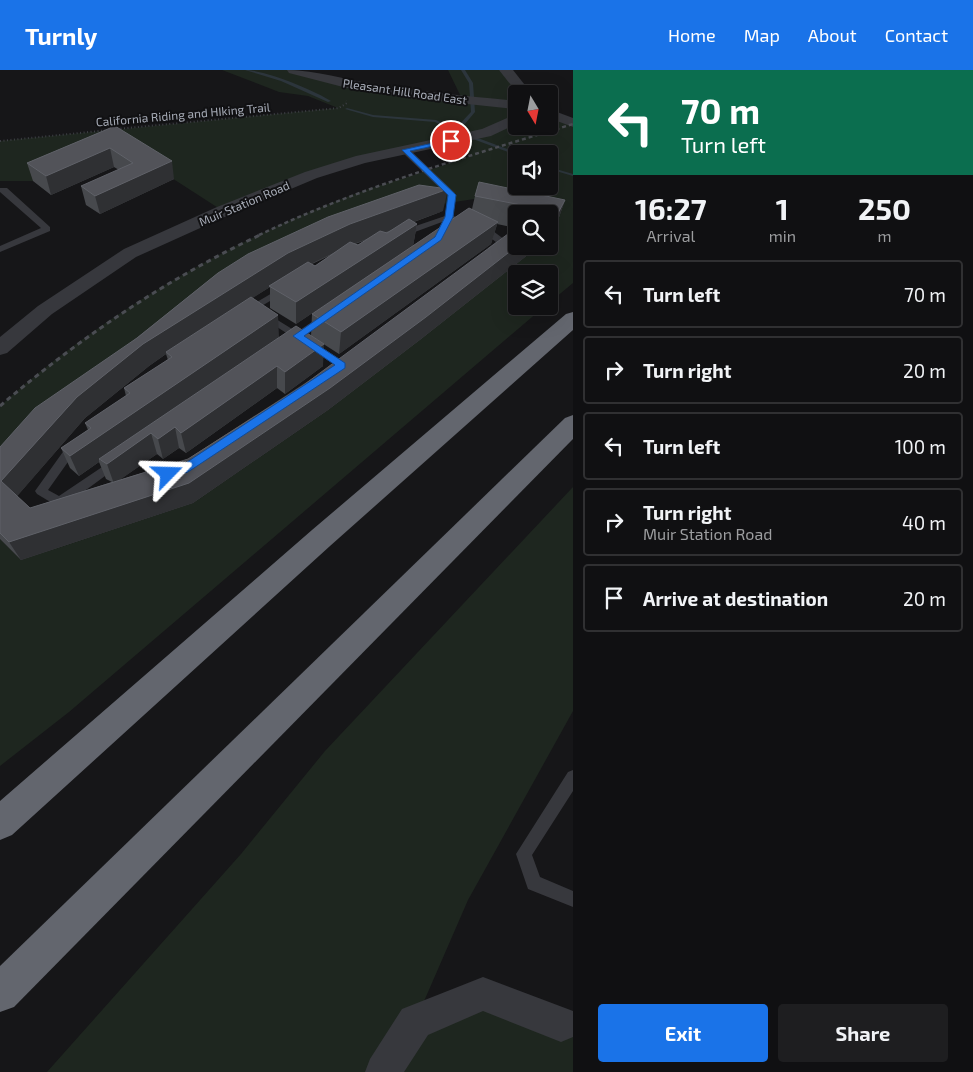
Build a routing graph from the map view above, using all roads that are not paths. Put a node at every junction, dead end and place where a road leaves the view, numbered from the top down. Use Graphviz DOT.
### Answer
graph roads {
  1 [pos="294,70"];
  2 [pos="506,70"];
  3 [pos="518,85"];
  4 [pos="508,104"];
  5 [pos="558,117"];
  6 [pos="508,122"];
  7 [pos="573,123"];
  8 [pos="405,150"];
  9 [pos="0,190"];
  10 [pos="449,217"];
  11 [pos="395,237"];
  12 [pos="430,244"];
  13 [pos="0,249"];
  14 [pos="479,259"];
  15 [pos="291,286"];
  16 [pos="253,307"];
  17 [pos="336,309"];
  18 [pos="237,318"];
  19 [pos="573,319"];
  20 [pos="297,336"];
  21 [pos="0,348"];
  22 [pos="281,348"];
  23 [pos="332,373"];
  24 [pos="573,424"];
  25 [pos="77,440"];
  26 [pos="573,446"];
  27 [pos="126,456"];
  28 [pos="85,501"];
  29 [pos="60,502"];
  30 [pos="459,537"];
  31 [pos="573,777"];
  32 [pos="42,787"];
  33 [pos="0,814"];
  34 [pos="0,823"];
  35 [pos="573,899"];
  36 [pos="2,991"];
  37 [pos="567,1023"];
  38 [pos="383,1072"];
  1 -- 4 [label="street, Pleasant Hill Road East"];
  2 -- 3 [label="street"];
  5 -- 7 [label="street"];
  6 -- 8 [label="street, Muir Station Road"];
  8 -- 10 [label="lane"];
  8 -- 21 [label="street, Muir Station Road"];
  9 -- 13 [label="lane"];
  10 -- 11 [label="lane"];
  10 -- 12 [label="lane"];
  10 -- 14 [label="lane"];
  15 -- 16 [label="lane"];
  16 -- 18 [label="lane"];
  16 -- 20 [label="lane"];
  17 -- 20 [label="lane"];
  19 -- 32 [label="highway"];
  20 -- 22 [label="lane"];
  20 -- 23 [label="lane"];
  24 -- 30 [label="highway"];
  25 -- 29 [label="lane"];
  26 -- 30 [label="highway"];
  27 -- 29 [label="lane"];
  28 -- 29 [label="lane"];
  30 -- 36 [label="highway"];
  31 -- 35 [label="lane"];
  32 -- 33 [label="highway"];
  32 -- 34 [label="highway"];
  37 -- 38 [label="street"];
}
